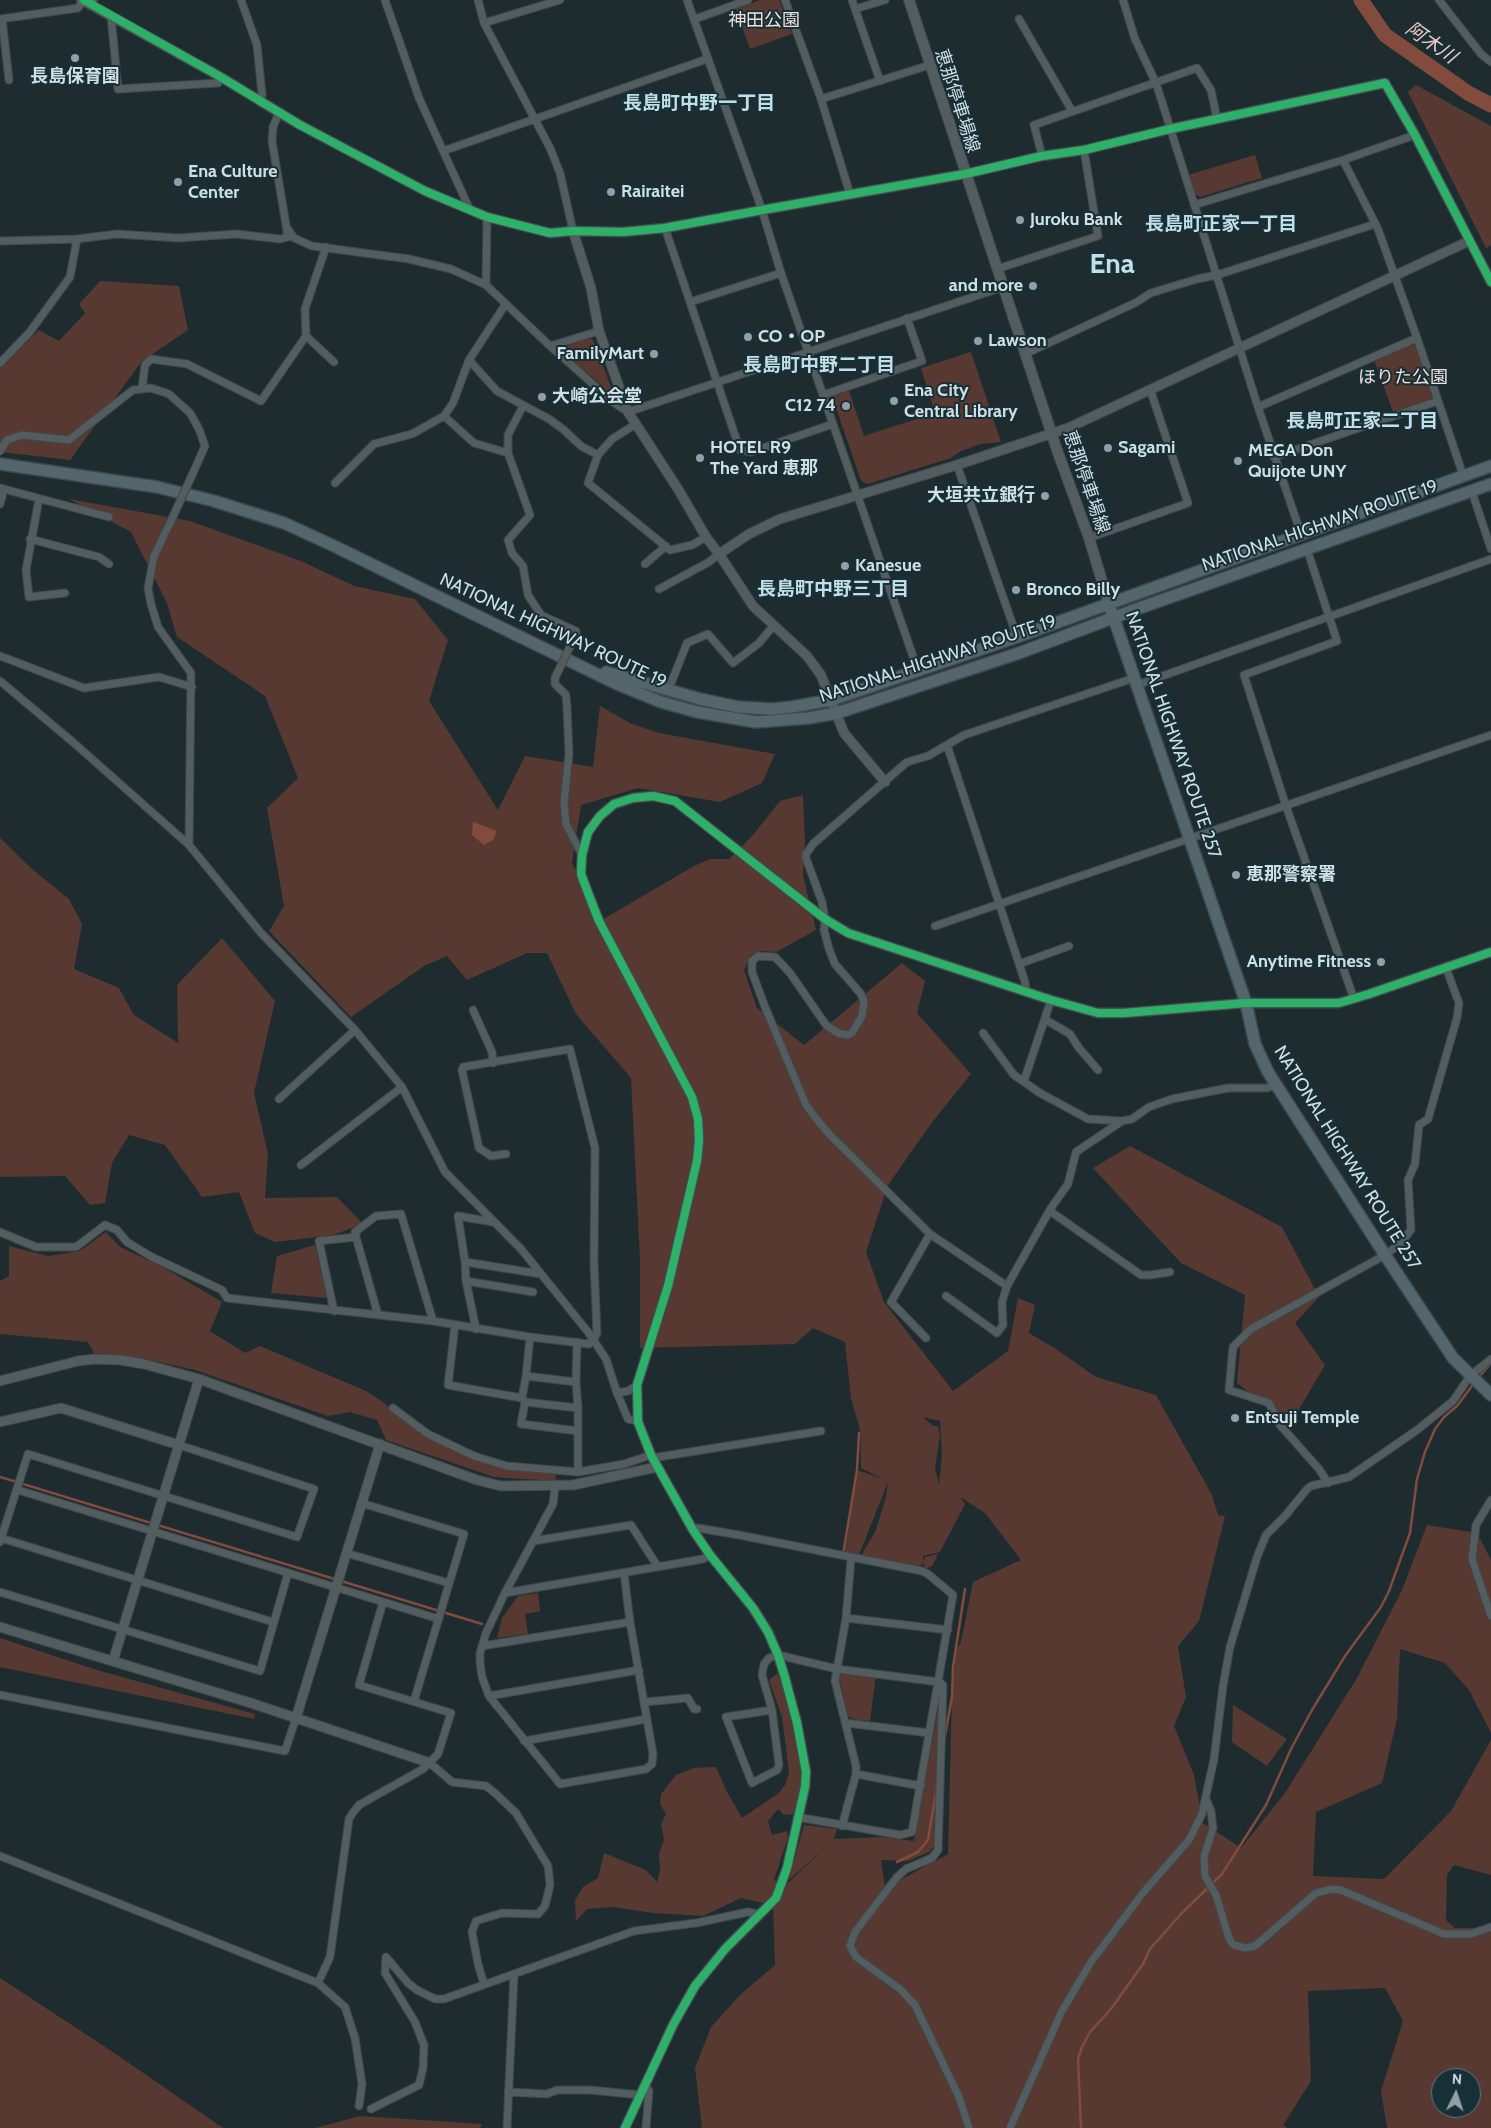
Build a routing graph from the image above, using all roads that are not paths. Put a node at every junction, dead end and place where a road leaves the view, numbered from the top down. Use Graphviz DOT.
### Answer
graph roads {
  1 [pos="84,0"];
  2 [pos="90,0"];
  3 [pos="241,0"];
  4 [pos="385,0"];
  5 [pos="478,0"];
  6 [pos="560,0"];
  7 [pos="687,0"];
  8 [pos="748,0"];
  9 [pos="785,0"];
  10 [pos="852,0"];
  11 [pos="885,0"];
  12 [pos="909,0"];
  13 [pos="1123,0"];
  14 [pos="1439,0"];
  15 [pos="855,9"];
  16 [pos="111,16"];
  17 [pos="1,19"];
  18 [pos="695,19"];
  19 [pos="1019,20"];
  20 [pos="484,23"];
  21 [pos="707,59"];
  22 [pos="1491,62"];
  23 [pos="930,65"];
  24 [pos="220,76"];
  25 [pos="9,80"];
  26 [pos="880,81"];
  27 [pos="1156,83"];
  28 [pos="821,99"];
  29 [pos="262,103"];
  30 [pos="1072,112"];
  31 [pos="280,113"];
  32 [pos="535,118"];
  33 [pos="1217,120"];
  34 [pos="1170,129"];
  35 [pos="1415,135"];
  36 [pos="443,150"];
  37 [pos="1084,150"];
  38 [pos="1042,156"];
  39 [pos="1343,160"];
  40 [pos="965,174"];
  41 [pos="850,194"];
  42 [pos="1194,205"];
  43 [pos="470,210"];
  44 [pos="762,210"];
  45 [pos="487,217"];
  46 [pos="1375,224"];
  47 [pos="287,228"];
  48 [pos="665,228"];
  49 [pos="573,231"];
  50 [pos="77,239"];
  51 [pos="0,241"];
  52 [pos="1469,241"];
  53 [pos="326,247"];
  54 [pos="997,269"];
  55 [pos="781,273"];
  56 [pos="1395,274"];
  57 [pos="1217,275"];
  58 [pos="1491,282"];
  59 [pos="486,285"];
  60 [pos="1003,287"];
  61 [pos="690,302"];
  62 [pos="505,304"];
  63 [pos="907,318"];
  64 [pos="599,331"];
  65 [pos="306,336"];
  66 [pos="1417,338"];
  67 [pos="550,346"];
  68 [pos="1239,347"];
  69 [pos="808,351"];
  70 [pos="1025,354"];
  71 [pos="469,360"];
  72 [pos="334,362"];
  73 [pos="0,363"];
  74 [pos="716,381"];
  75 [pos="142,389"];
  76 [pos="1150,389"];
  77 [pos="823,395"];
  78 [pos="1438,401"];
  79 [pos="523,406"];
  80 [pos="1258,407"];
  81 [pos="628,412"];
  82 [pos="444,416"];
  83 [pos="636,424"];
  84 [pos="833,424"];
  85 [pos="1052,434"];
  86 [pos="0,452"];
  87 [pos="508,453"];
  88 [pos="598,455"];
  89 [pos="1274,457"];
  90 [pos="0,459"];
  91 [pos="0,464"];
  92 [pos="957,465"];
  93 [pos="1491,466"];
  94 [pos="1463,475"];
  95 [pos="335,483"];
  96 [pos="1491,484"];
  97 [pos="2,489"];
  98 [pos="1472,492"];
  99 [pos="859,495"];
  100 [pos="39,499"];
  101 [pos="0,504"];
  102 [pos="109,517"];
  103 [pos="1301,534"];
  104 [pos="706,537"];
  105 [pos="1089,538"];
  106 [pos="30,539"];
  107 [pos="666,546"];
  108 [pos="1307,549"];
  109 [pos="1491,549"];
  110 [pos="719,554"];
  111 [pos="1491,559"];
  112 [pos="109,564"];
  113 [pos="645,564"];
  114 [pos="659,589"];
  115 [pos="65,593"];
  116 [pos="1109,604"];
  117 [pos="1329,616"];
  118 [pos="1113,618"];
  119 [pos="774,625"];
  120 [pos="1017,637"];
  121 [pos="0,656"];
  122 [pos="918,671"];
  123 [pos="0,681"];
  124 [pos="1135,681"];
  125 [pos="192,687"];
  126 [pos="668,691"];
  127 [pos="831,700"];
  128 [pos="837,713"];
  129 [pos="1491,735"];
  130 [pos="947,745"];
  131 [pos="885,782"];
  132 [pos="1286,806"];
  133 [pos="1191,839"];
  134 [pos="189,845"];
  135 [pos="582,855"];
  136 [pos="1000,904"];
  137 [pos="825,919"];
  138 [pos="935,926"];
  139 [pos="1069,946"];
  140 [pos="1491,952"];
  141 [pos="1019,964"];
  142 [pos="1446,968"];
  143 [pos="1026,992"];
  144 [pos="1354,999"];
  145 [pos="1051,1000"];
  146 [pos="1246,1003"];
  147 [pos="473,1010"];
  148 [pos="1046,1020"];
  149 [pos="355,1030"];
  150 [pos="983,1033"];
  151 [pos="493,1063"];
  152 [pos="1098,1070"];
  153 [pos="1024,1081"];
  154 [pos="1276,1085"];
  155 [pos="402,1087"];
  156 [pos="279,1099"];
  157 [pos="1122,1121"];
  158 [pos="506,1154"];
  159 [pos="300,1165"];
  160 [pos="1050,1211"];
  161 [pos="494,1222"];
  162 [pos="0,1232"];
  163 [pos="930,1234"];
  164 [pos="356,1238"];
  165 [pos="1385,1255"];
  166 [pos="465,1262"];
  167 [pos="1170,1272"];
  168 [pos="541,1274"];
  169 [pos="466,1281"];
  170 [pos="1008,1286"];
  171 [pos="533,1292"];
  172 [pos="946,1296"];
  173 [pos="334,1311"];
  174 [pos="378,1315"];
  175 [pos="432,1321"];
  176 [pos="455,1325"];
  177 [pos="476,1328"];
  178 [pos="530,1337"];
  179 [pos="926,1338"];
  180 [pos="593,1341"];
  181 [pos="577,1342"];
  182 [pos="1491,1359"];
  183 [pos="526,1376"];
  184 [pos="1470,1376"];
  185 [pos="199,1379"];
  186 [pos="0,1381"];
  187 [pos="576,1382"];
  188 [pos="637,1385"];
  189 [pos="1488,1392"];
  190 [pos="617,1393"];
  191 [pos="524,1400"];
  192 [pos="393,1408"];
  193 [pos="578,1408"];
  194 [pos="0,1422"];
  195 [pos="638,1422"];
  196 [pos="578,1430"];
  197 [pos="821,1432"];
  198 [pos="380,1444"];
  199 [pos="179,1445"];
  200 [pos="652,1457"];
  201 [pos="657,1467"];
  202 [pos="578,1472"];
  203 [pos="1328,1483"];
  204 [pos="555,1486"];
  205 [pos="18,1490"];
  206 [pos="163,1496"];
  207 [pos="1491,1500"];
  208 [pos="362,1503"];
  209 [pos="693,1530"];
  210 [pos="152,1531"];
  211 [pos="0,1540"];
  212 [pos="533,1541"];
  213 [pos="346,1553"];
  214 [pos="710,1555"];
  215 [pos="851,1558"];
  216 [pos="658,1567"];
  217 [pos="288,1573"];
  218 [pos="624,1573"];
  219 [pos="138,1580"];
  220 [pos="449,1583"];
  221 [pos="336,1586"];
  222 [pos="0,1592"];
  223 [pos="505,1593"];
  224 [pos="384,1602"];
  225 [pos="1491,1616"];
  226 [pos="439,1618"];
  227 [pos="846,1618"];
  228 [pos="273,1622"];
  229 [pos="630,1622"];
  230 [pos="0,1627"];
  231 [pos="122,1629"];
  232 [pos="948,1630"];
  233 [pos="482,1646"];
  234 [pos="778,1654"];
  235 [pos="113,1660"];
  236 [pos="640,1670"];
  237 [pos="837,1670"];
  238 [pos="939,1682"];
  239 [pos="0,1694"];
  240 [pos="489,1696"];
  241 [pos="414,1701"];
  242 [pos="645,1702"];
  243 [pos="697,1709"];
  244 [pos="772,1710"];
  245 [pos="296,1718"];
  246 [pos="647,1719"];
  247 [pos="846,1723"];
  248 [pos="930,1733"];
  249 [pos="524,1741"];
  250 [pos="430,1763"];
  251 [pos="856,1774"];
  252 [pos="921,1786"];
  253 [pos="1206,1798"];
  254 [pos="797,1817"];
  255 [pos="842,1826"];
  256 [pos="0,1856"];
  257 [pos="758,1914"];
  258 [pos="1491,1927"];
  259 [pos="514,1974"];
  260 [pos="318,1983"];
  261 [pos="484,1984"];
  262 [pos="646,2086"];
  263 [pos="508,2092"];
  264 [pos="641,2095"];
  265 [pos="359,2106"];
  266 [pos="371,2109"];
  267 [pos="507,2128"];
  268 [pos="625,2128"];
  269 [pos="646,2128"];
  270 [pos="969,2128"];
  271 [pos="1010,2128"];
  1 -- 2 [label="main road"];
  1 -- 16 [label="street"];
  1 -- 17 [label="street"];
  3 -- 29 [label="street"];
  4 -- 36 [label="street"];
  5 -- 20 [label="street"];
  6 -- 20 [label="street"];
  7 -- 18 [label="street"];
  8 -- 18 [label="street"];
  9 -- 28 [label="street"];
  10 -- 15 [label="street"];
  11 -- 15 [label="street"];
  12 -- 23 [label="main road, 恵那停車場線"];
  13 -- 27 [label="street"];
  14 -- 22 [label="street"];
  15 -- 26 [label="street"];
  16 -- 24 [label="street"];
  16 -- 24 [label="street"];
  17 -- 25 [label="street"];
  18 -- 21 [label="street"];
  19 -- 30 [label="street"];
  20 -- 32 [label="street"];
  21 -- 32 [label="street"];
  21 -- 44 [label="street"];
  23 -- 26 [label="street"];
  23 -- 40 [label="main road, 恵那停車場線"];
  24 -- 29 [label="street"];
  26 -- 28 [label="street"];
  27 -- 30 [label="street"];
  27 -- 33 [label="street"];
  27 -- 34 [label="street"];
  28 -- 41 [label="street"];
  29 -- 31 [label="street"];
  30 -- 38 [label="street"];
  31 -- 43 [label="street"];
  31 -- 47 [label="street"];
  32 -- 36 [label="street"];
  32 -- 49 [label="street"];
  33 -- 34 [label="street"];
  33 -- 35 [label="street"];
  34 -- 37 [label="street"];
  34 -- 42 [label="street"];
  35 -- 39 [label="street"];
  35 -- 52 [label="street"];
  36 -- 43 [label="street"];
  37 -- 38 [label="street"];
  37 -- 54 [label="street"];
  38 -- 40 [label="street"];
  39 -- 42 [label="street"];
  39 -- 46 [label="street"];
  40 -- 41 [label="street"];
  40 -- 54 [label="main road, 恵那停車場線"];
  41 -- 44 [label="street"];
  42 -- 57 [label="street"];
  43 -- 45 [label="street"];
  44 -- 48 [label="street"];
  44 -- 55 [label="street"];
  45 -- 49 [label="street"];
  45 -- 59 [label="street"];
  46 -- 56 [label="street"];
  46 -- 57 [label="street"];
  47 -- 50 [label="street"];
  47 -- 53 [label="street"];
  48 -- 49 [label="street"];
  48 -- 61 [label="street"];
  49 -- 64 [label="street"];
  50 -- 51 [label="street"];
  50 -- 73 [label="street"];
  52 -- 56 [label="street"];
  52 -- 58 [label="street"];
  53 -- 59 [label="street"];
  53 -- 65 [label="street"];
  54 -- 60 [label="main road, 恵那停車場線"];
  55 -- 61 [label="street"];
  55 -- 69 [label="street"];
  56 -- 66 [label="street"];
  56 -- 68 [label="street"];
  57 -- 68 [label="street"];
  57 -- 70 [label="street"];
  59 -- 62 [label="street"];
  60 -- 63 [label="street"];
  60 -- 70 [label="main road, 恵那停車場線"];
  61 -- 74 [label="street"];
  62 -- 67 [label="street"];
  62 -- 71 [label="street"];
  63 -- 69 [label="street"];
  63 -- 77 [label="street"];
  64 -- 67 [label="street"];
  64 -- 81 [label="street"];
  65 -- 72 [label="street"];
  65 -- 75 [label="street"];
  66 -- 78 [label="street"];
  66 -- 80 [label="street"];
  67 -- 81 [label="street"];
  68 -- 76 [label="street"];
  68 -- 80 [label="street"];
  69 -- 74 [label="street"];
  69 -- 77 [label="street"];
  70 -- 85 [label="main road, 恵那停車場線"];
  71 -- 79 [label="street"];
  71 -- 82 [label="street"];
  74 -- 81 [label="street"];
  74 -- 84 [label="street"];
  75 -- 86 [label="street"];
  75 -- 125 [label="street, bridge"];
  76 -- 85 [label="street"];
  76 -- 105 [label="street"];
  77 -- 84 [label="street"];
  78 -- 89 [label="street"];
  78 -- 94 [label="street"];
  79 -- 87 [label="street"];
  79 -- 88 [label="street"];
  80 -- 89 [label="street"];
  81 -- 83 [label="street"];
  82 -- 87 [label="street"];
  82 -- 95 [label="street"];
  83 -- 88 [label="street"];
  83 -- 104 [label="street"];
  84 -- 99 [label="street"];
  85 -- 92 [label="street"];
  85 -- 105 [label="main road, 恵那停車場線"];
  87 -- 135 [label="street, bridge"];
  88 -- 107 [label="street"];
  89 -- 103 [label="street"];
  90 -- 126 [label="highway, NATIONAL HIGHWAY ROUTE 19"];
  91 -- 128 [label="highway, NATIONAL HIGHWAY ROUTE 19"];
  92 -- 99 [label="street"];
  92 -- 120 [label="street"];
  93 -- 94 [label="highway, NATIONAL HIGHWAY ROUTE 19"];
  94 -- 103 [label="highway, NATIONAL HIGHWAY ROUTE 19"];
  96 -- 98 [label="highway, NATIONAL HIGHWAY ROUTE 19"];
  97 -- 100 [label="street"];
  97 -- 101 [label="street"];
  98 -- 108 [label="highway, NATIONAL HIGHWAY ROUTE 19"];
  98 -- 109 [label="street"];
  99 -- 110 [label="street"];
  99 -- 122 [label="street"];
  100 -- 102 [label="street"];
  100 -- 106 [label="street"];
  103 -- 116 [label="highway, NATIONAL HIGHWAY ROUTE 19"];
  104 -- 107 [label="street"];
  104 -- 110 [label="street"];
  105 -- 116 [label="main road, 恵那停車場線"];
  106 -- 112 [label="street"];
  106 -- 115 [label="street"];
  107 -- 113 [label="street"];
  108 -- 117 [label="street"];
  108 -- 118 [label="highway, NATIONAL HIGHWAY ROUTE 19"];
  110 -- 114 [label="street"];
  110 -- 119 [label="street"];
  111 -- 117 [label="street"];
  116 -- 118 [label="highway, NATIONAL HIGHWAY ROUTE 257"];
  116 -- 120 [label="highway, NATIONAL HIGHWAY ROUTE 19"];
  117 -- 124 [label="street"];
  117 -- 132 [label="street"];
  118 -- 124 [label="highway, NATIONAL HIGHWAY ROUTE 257"];
  118 -- 128 [label="highway, NATIONAL HIGHWAY ROUTE 19"];
  119 -- 126 [label="street"];
  119 -- 127 [label="street"];
  120 -- 122 [label="highway, NATIONAL HIGHWAY ROUTE 19"];
  121 -- 125 [label="street"];
  122 -- 127 [label="highway, NATIONAL HIGHWAY ROUTE 19"];
  123 -- 134 [label="street"];
  124 -- 130 [label="street"];
  124 -- 133 [label="highway, NATIONAL HIGHWAY ROUTE 257"];
  125 -- 134 [label="street"];
  126 -- 127 [label="highway, NATIONAL HIGHWAY ROUTE 19"];
  127 -- 128 [label="street"];
  128 -- 131 [label="street"];
  129 -- 132 [label="street"];
  130 -- 131 [label="street"];
  130 -- 136 [label="street"];
  131 -- 137 [label="street"];
  132 -- 133 [label="street"];
  132 -- 144 [label="street"];
  133 -- 136 [label="street"];
  133 -- 146 [label="highway, NATIONAL HIGHWAY ROUTE 257"];
  134 -- 149 [label="street"];
  135 -- 137 [label="street"];
  135 -- 188 [label="street"];
  136 -- 138 [label="street"];
  136 -- 141 [label="street"];
  137 -- 143 [label="street"];
  137 -- 163 [label="street"];
  139 -- 141 [label="street"];
  140 -- 142 [label="street"];
  141 -- 143 [label="street"];
  142 -- 144 [label="street"];
  142 -- 165 [label="street"];
  143 -- 145 [label="street"];
  144 -- 146 [label="street"];
  145 -- 146 [label="street"];
  145 -- 148 [label="street"];
  146 -- 154 [label="highway, NATIONAL HIGHWAY ROUTE 257"];
  147 -- 151 [label="street"];
  148 -- 152 [label="street"];
  148 -- 153 [label="street"];
  149 -- 155 [label="street"];
  149 -- 156 [label="street"];
  150 -- 153 [label="street"];
  151 -- 158 [label="street"];
  151 -- 180 [label="street"];
  153 -- 157 [label="street"];
  154 -- 157 [label="street"];
  154 -- 165 [label="highway, NATIONAL HIGHWAY ROUTE 257"];
  155 -- 159 [label="street"];
  155 -- 161 [label="street"];
  157 -- 160 [label="street"];
  160 -- 167 [label="street"];
  160 -- 170 [label="street"];
  161 -- 166 [label="street"];
  161 -- 168 [label="street"];
  162 -- 173 [label="street"];
  163 -- 170 [label="street"];
  163 -- 179 [label="street"];
  164 -- 173 [label="street"];
  164 -- 174 [label="street"];
  164 -- 175 [label="street"];
  165 -- 184 [label="highway, NATIONAL HIGHWAY ROUTE 257"];
  165 -- 203 [label="street"];
  166 -- 168 [label="street"];
  166 -- 169 [label="street"];
  168 -- 180 [label="street"];
  169 -- 171 [label="street"];
  169 -- 177 [label="street"];
  170 -- 172 [label="street"];
  173 -- 174 [label="street"];
  174 -- 175 [label="street"];
  175 -- 176 [label="street"];
  176 -- 177 [label="street"];
  176 -- 191 [label="street"];
  177 -- 178 [label="street"];
  178 -- 181 [label="street"];
  178 -- 183 [label="street"];
  180 -- 181 [label="street"];
  180 -- 190 [label="street"];
  181 -- 187 [label="street"];
  182 -- 184 [label="street"];
  183 -- 187 [label="street"];
  183 -- 191 [label="street"];
  184 -- 189 [label="highway, NATIONAL HIGHWAY ROUTE 257"];
  184 -- 203 [label="street"];
  185 -- 186 [label="street"];
  185 -- 198 [label="street"];
  185 -- 199 [label="street"];
  187 -- 193 [label="street"];
  188 -- 190 [label="street"];
  188 -- 195 [label="street"];
  190 -- 195 [label="street"];
  191 -- 193 [label="street"];
  191 -- 196 [label="street"];
  192 -- 202 [label="street"];
  193 -- 196 [label="street"];
  194 -- 199 [label="street"];
  195 -- 200 [label="street"];
  196 -- 202 [label="street"];
  197 -- 200 [label="street"];
  198 -- 204 [label="street"];
  198 -- 208 [label="street"];
  199 -- 206 [label="street"];
  199 -- 206 [label="street"];
  200 -- 201 [label="street"];
  200 -- 202 [label="street"];
  201 -- 204 [label="street"];
  201 -- 209 [label="street"];
  203 -- 253 [label="street"];
  204 -- 212 [label="street"];
  205 -- 206 [label="street"];
  205 -- 210 [label="street"];
  205 -- 211 [label="street"];
  206 -- 210 [label="street"];
  207 -- 225 [label="street"];
  208 -- 213 [label="street"];
  208 -- 220 [label="street"];
  209 -- 214 [label="street"];
  209 -- 215 [label="street"];
  210 -- 217 [label="street"];
  210 -- 219 [label="street"];
  211 -- 219 [label="street"];
  212 -- 216 [label="street"];
  212 -- 223 [label="street"];
  213 -- 220 [label="street"];
  213 -- 221 [label="street"];
  214 -- 216 [label="street"];
  214 -- 234 [label="street"];
  215 -- 227 [label="street"];
  215 -- 232 [label="street"];
  216 -- 218 [label="street"];
  217 -- 221 [label="street"];
  217 -- 228 [label="street"];
  218 -- 223 [label="street"];
  218 -- 229 [label="street"];
  219 -- 228 [label="street"];
  219 -- 231 [label="street"];
  220 -- 226 [label="street"];
  221 -- 224 [label="street"];
  221 -- 245 [label="street"];
  222 -- 231 [label="street"];
  223 -- 233 [label="street"];
  224 -- 226 [label="street"];
  224 -- 241 [label="street"];
  226 -- 241 [label="street"];
  227 -- 232 [label="street"];
  227 -- 237 [label="street"];
  228 -- 231 [label="street"];
  229 -- 233 [label="street"];
  229 -- 236 [label="street"];
  230 -- 235 [label="street"];
  231 -- 235 [label="street"];
  232 -- 238 [label="street"];
  233 -- 240 [label="street"];
  234 -- 237 [label="street"];
  234 -- 244 [label="street"];
  234 -- 254 [label="street"];
  235 -- 245 [label="street"];
  236 -- 240 [label="street"];
  236 -- 242 [label="street"];
  237 -- 238 [label="street"];
  237 -- 247 [label="street"];
  238 -- 248 [label="street"];
  238 -- 270 [label="street"];
  239 -- 245 [label="street"];
  240 -- 249 [label="street"];
  241 -- 250 [label="street"];
  242 -- 243 [label="street"];
  242 -- 246 [label="street"];
  244 -- 244 [label="street"];
  245 -- 250 [label="street"];
  246 -- 249 [label="street"];
  246 -- 249 [label="street"];
  247 -- 248 [label="street"];
  247 -- 251 [label="street"];
  248 -- 252 [label="street"];
  250 -- 260 [label="street"];
  250 -- 261 [label="street"];
  251 -- 252 [label="street"];
  251 -- 255 [label="street"];
  252 -- 255 [label="street"];
  253 -- 258 [label="street"];
  253 -- 271 [label="street"];
  254 -- 255 [label="street"];
  254 -- 257 [label="street"];
  256 -- 260 [label="street"];
  257 -- 259 [label="street"];
  257 -- 262 [label="street"];
  259 -- 261 [label="street"];
  259 -- 263 [label="street"];
  260 -- 265 [label="street"];
  261 -- 266 [label="street"];
  262 -- 264 [label="street"];
  262 -- 269 [label="street"];
  263 -- 264 [label="street"];
  263 -- 267 [label="street"];
  264 -- 268 [label="street"];
}
